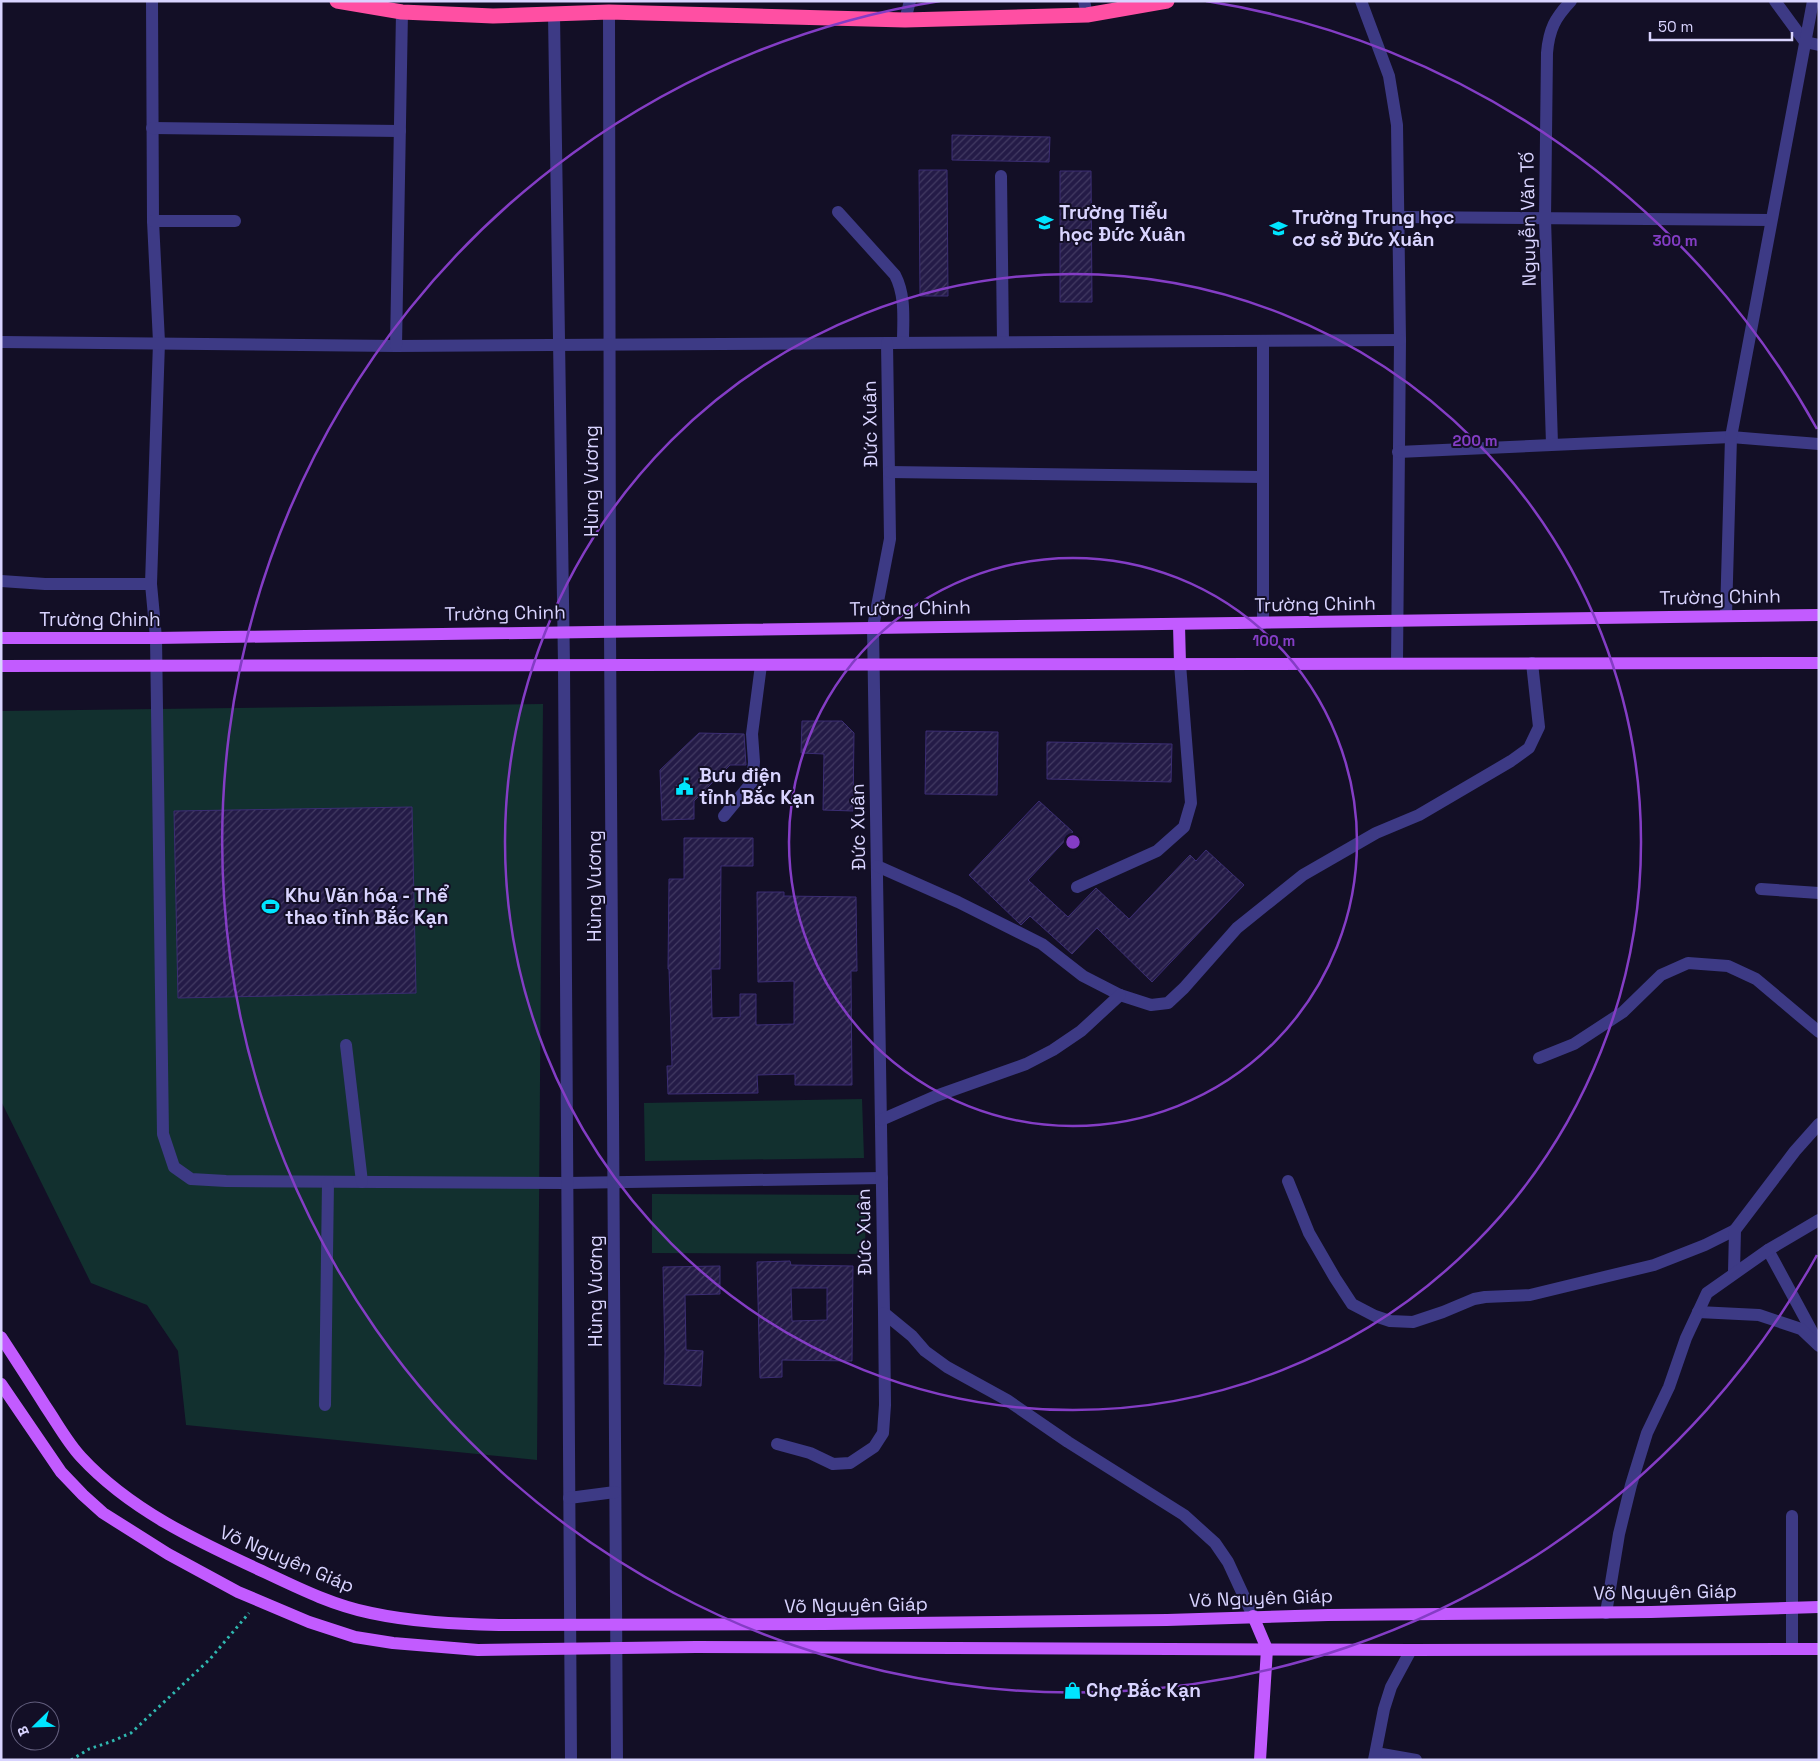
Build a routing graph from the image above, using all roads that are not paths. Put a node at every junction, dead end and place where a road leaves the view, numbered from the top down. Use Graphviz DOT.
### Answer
graph roads {
  1 [pos="152,1"];
  2 [pos="337,1"];
  3 [pos="910,1"];
  4 [pos="1167,1"];
  5 [pos="1361,1"];
  6 [pos="1571,1"];
  7 [pos="1775,1"];
  8 [pos="1813,1"];
  9 [pos="1085,8"];
  10 [pos="402,12"];
  11 [pos="609,12"];
  12 [pos="554,15"];
  13 [pos="905,20"];
  14 [pos="1805,42"];
  15 [pos="1819,45"];
  16 [pos="152,128"];
  17 [pos="400,131"];
  18 [pos="1001,176"];
  19 [pos="838,212"];
  20 [pos="1398,217"];
  21 [pos="1545,219"];
  22 [pos="1772,220"];
  23 [pos="153,221"];
  24 [pos="235,221"];
  25 [pos="1400,340"];
  26 [pos="1263,341"];
  27 [pos="1,342"];
  28 [pos="159,342"];
  29 [pos="887,342"];
  30 [pos="904,342"];
  31 [pos="1003,342"];
  32 [pos="559,344"];
  33 [pos="610,344"];
  34 [pos="396,346"];
  35 [pos="1730,437"];
  36 [pos="1552,444"];
  37 [pos="1819,444"];
  38 [pos="1398,452"];
  39 [pos="889,472"];
  40 [pos="1263,477"];
  41 [pos="1,581"];
  42 [pos="151,584"];
  43 [pos="1726,615"];
  44 [pos="1819,615"];
  45 [pos="1396,621"];
  46 [pos="1263,623"];
  47 [pos="1179,625"];
  48 [pos="873,627"];
  49 [pos="610,630"];
  50 [pos="563,631"];
  51 [pos="1,638"];
  52 [pos="156,638"];
  53 [pos="1532,663"];
  54 [pos="1819,663"];
  55 [pos="875,664"];
  56 [pos="1180,664"];
  57 [pos="1397,664"];
  58 [pos="564,665"];
  59 [pos="611,665"];
  60 [pos="761,665"];
  61 [pos="1,666"];
  62 [pos="156,666"];
  63 [pos="724,816"];
  64 [pos="877,866"];
  65 [pos="1077,887"];
  66 [pos="1760,889"];
  67 [pos="1819,893"];
  68 [pos="1120,995"];
  69 [pos="1819,1032"];
  70 [pos="346,1045"];
  71 [pos="1539,1058"];
  72 [pos="881,1120"];
  73 [pos="1819,1124"];
  74 [pos="882,1178"];
  75 [pos="1288,1181"];
  76 [pos="328,1182"];
  77 [pos="362,1182"];
  78 [pos="567,1182"];
  79 [pos="614,1182"];
  80 [pos="1819,1220"];
  81 [pos="1734,1230"];
  82 [pos="1768,1250"];
  83 [pos="1734,1272"];
  84 [pos="1698,1312"];
  85 [pos="884,1313"];
  86 [pos="1,1337"];
  87 [pos="1819,1345"];
  88 [pos="1,1384"];
  89 [pos="325,1405"];
  90 [pos="777,1444"];
  91 [pos="615,1492"];
  92 [pos="570,1498"];
  93 [pos="1792,1516"];
  94 [pos="1819,1607"];
  95 [pos="1792,1608"];
  96 [pos="1606,1613"];
  97 [pos="1254,1616"];
  98 [pos="570,1625"];
  99 [pos="616,1625"];
  100 [pos="571,1648"];
  101 [pos="616,1648"];
  102 [pos="1267,1649"];
  103 [pos="1792,1649"];
  104 [pos="1819,1649"];
  105 [pos="1411,1650"];
  106 [pos="1375,1756"];
  107 [pos="571,1760"];
  108 [pos="617,1760"];
  109 [pos="1260,1760"];
  110 [pos="1416,1760"];
  1 -- 16 [label="street"];
  2 -- 10 [label="highway"];
  3 -- 13 [label="street"];
  4 -- 9 [label="highway"];
  5 -- 20 [label="street"];
  6 -- 21 [label="street, Nguyễn Văn Tố"];
  7 -- 14 [label="street"];
  8 -- 14 [label="street"];
  9 -- 13 [label="highway"];
  10 -- 12 [label="highway"];
  10 -- 17 [label="street"];
  11 -- 12 [label="highway"];
  11 -- 13 [label="highway"];
  11 -- 33 [label="street, Hùng Vương"];
  12 -- 32 [label="street, Hùng Vương"];
  14 -- 15 [label="street"];
  14 -- 22 [label="street"];
  16 -- 17 [label="street"];
  16 -- 23 [label="street"];
  17 -- 34 [label="street"];
  18 -- 31 [label="street"];
  19 -- 30 [label="street"];
  20 -- 21 [label="street"];
  20 -- 25 [label="street"];
  21 -- 22 [label="street"];
  21 -- 36 [label="street, Nguyễn Văn Tố"];
  22 -- 35 [label="street"];
  23 -- 24 [label="street"];
  23 -- 28 [label="street"];
  25 -- 26 [label="street"];
  25 -- 38 [label="street"];
  26 -- 31 [label="street"];
  26 -- 40 [label="street"];
  27 -- 28 [label="street"];
  28 -- 34 [label="street"];
  28 -- 42 [label="street"];
  29 -- 30 [label="street"];
  29 -- 33 [label="street"];
  29 -- 39 [label="street, Đức Xuân"];
  30 -- 31 [label="street"];
  32 -- 33 [label="street"];
  32 -- 34 [label="street"];
  32 -- 50 [label="street, Hùng Vương"];
  33 -- 49 [label="street, Hùng Vương"];
  35 -- 36 [label="street"];
  35 -- 37 [label="street"];
  35 -- 43 [label="street"];
  36 -- 38 [label="street"];
  38 -- 45 [label="street"];
  39 -- 40 [label="street"];
  39 -- 48 [label="street, Đức Xuân"];
  40 -- 46 [label="street"];
  41 -- 42 [label="street"];
  42 -- 52 [label="street"];
  43 -- 44 [label="main road, Trường Chinh"];
  43 -- 45 [label="main road, Trường Chinh"];
  45 -- 46 [label="main road, Trường Chinh"];
  45 -- 57 [label="street"];
  46 -- 47 [label="main road, Trường Chinh"];
  47 -- 48 [label="main road, Trường Chinh"];
  47 -- 56 [label="main road"];
  48 -- 49 [label="main road, Trường Chinh"];
  48 -- 55 [label="street, Đức Xuân"];
  49 -- 50 [label="main road, Trường Chinh"];
  49 -- 59 [label="street, Hùng Vương"];
  50 -- 52 [label="main road, Trường Chinh"];
  50 -- 58 [label="street, Hùng Vương"];
  51 -- 52 [label="main road, Trường Chinh"];
  52 -- 62 [label="street"];
  53 -- 54 [label="main road"];
  53 -- 57 [label="main road"];
  53 -- 68 [label="street"];
  55 -- 56 [label="main road"];
  55 -- 60 [label="main road"];
  55 -- 64 [label="street, Đức Xuân"];
  56 -- 57 [label="main road"];
  56 -- 65 [label="street"];
  58 -- 59 [label="main road"];
  58 -- 62 [label="main road"];
  58 -- 78 [label="street, Hùng Vương"];
  59 -- 60 [label="main road"];
  59 -- 79 [label="street, Hùng Vương"];
  60 -- 63 [label="street"];
  61 -- 62 [label="main road"];
  62 -- 76 [label="street"];
  64 -- 68 [label="street"];
  64 -- 72 [label="street, Đức Xuân"];
  66 -- 67 [label="street"];
  68 -- 72 [label="street"];
  69 -- 71 [label="street"];
  70 -- 77 [label="street"];
  72 -- 74 [label="street, Đức Xuân"];
  73 -- 81 [label="street"];
  74 -- 79 [label="street"];
  74 -- 85 [label="street, Đức Xuân"];
  75 -- 81 [label="street"];
  76 -- 77 [label="street"];
  76 -- 89 [label="street"];
  77 -- 78 [label="street"];
  78 -- 79 [label="street"];
  78 -- 92 [label="street, Hùng Vương"];
  79 -- 91 [label="street, Hùng Vương"];
  80 -- 82 [label="street"];
  81 -- 83 [label="street"];
  82 -- 83 [label="street"];
  82 -- 87 [label="street"];
  83 -- 84 [label="street"];
  84 -- 87 [label="street"];
  84 -- 96 [label="street"];
  85 -- 90 [label="street, Đức Xuân"];
  85 -- 97 [label="street"];
  86 -- 98 [label="main road, Võ Nguyên Giáp"];
  88 -- 100 [label="main road"];
  91 -- 92 [label="street"];
  91 -- 99 [label="street, Hùng Vương"];
  92 -- 98 [label="street, Hùng Vương"];
  93 -- 95 [label="street"];
  94 -- 95 [label="main road, Võ Nguyên Giáp"];
  95 -- 96 [label="main road, Võ Nguyên Giáp"];
  95 -- 103 [label="street"];
  96 -- 97 [label="main road, Võ Nguyên Giáp"];
  97 -- 99 [label="main road, Võ Nguyên Giáp"];
  97 -- 102 [label="main road"];
  98 -- 99 [label="main road, Võ Nguyên Giáp"];
  98 -- 100 [label="street, Hùng Vương"];
  99 -- 101 [label="street, Hùng Vương"];
  100 -- 101 [label="main road"];
  100 -- 107 [label="street, Hùng Vương"];
  101 -- 102 [label="main road"];
  101 -- 108 [label="street, Hùng Vương"];
  102 -- 105 [label="main road"];
  102 -- 109 [label="main road"];
  103 -- 104 [label="main road"];
  103 -- 105 [label="main road"];
  105 -- 106 [label="street"];
  106 -- 110 [label="street"];
}
